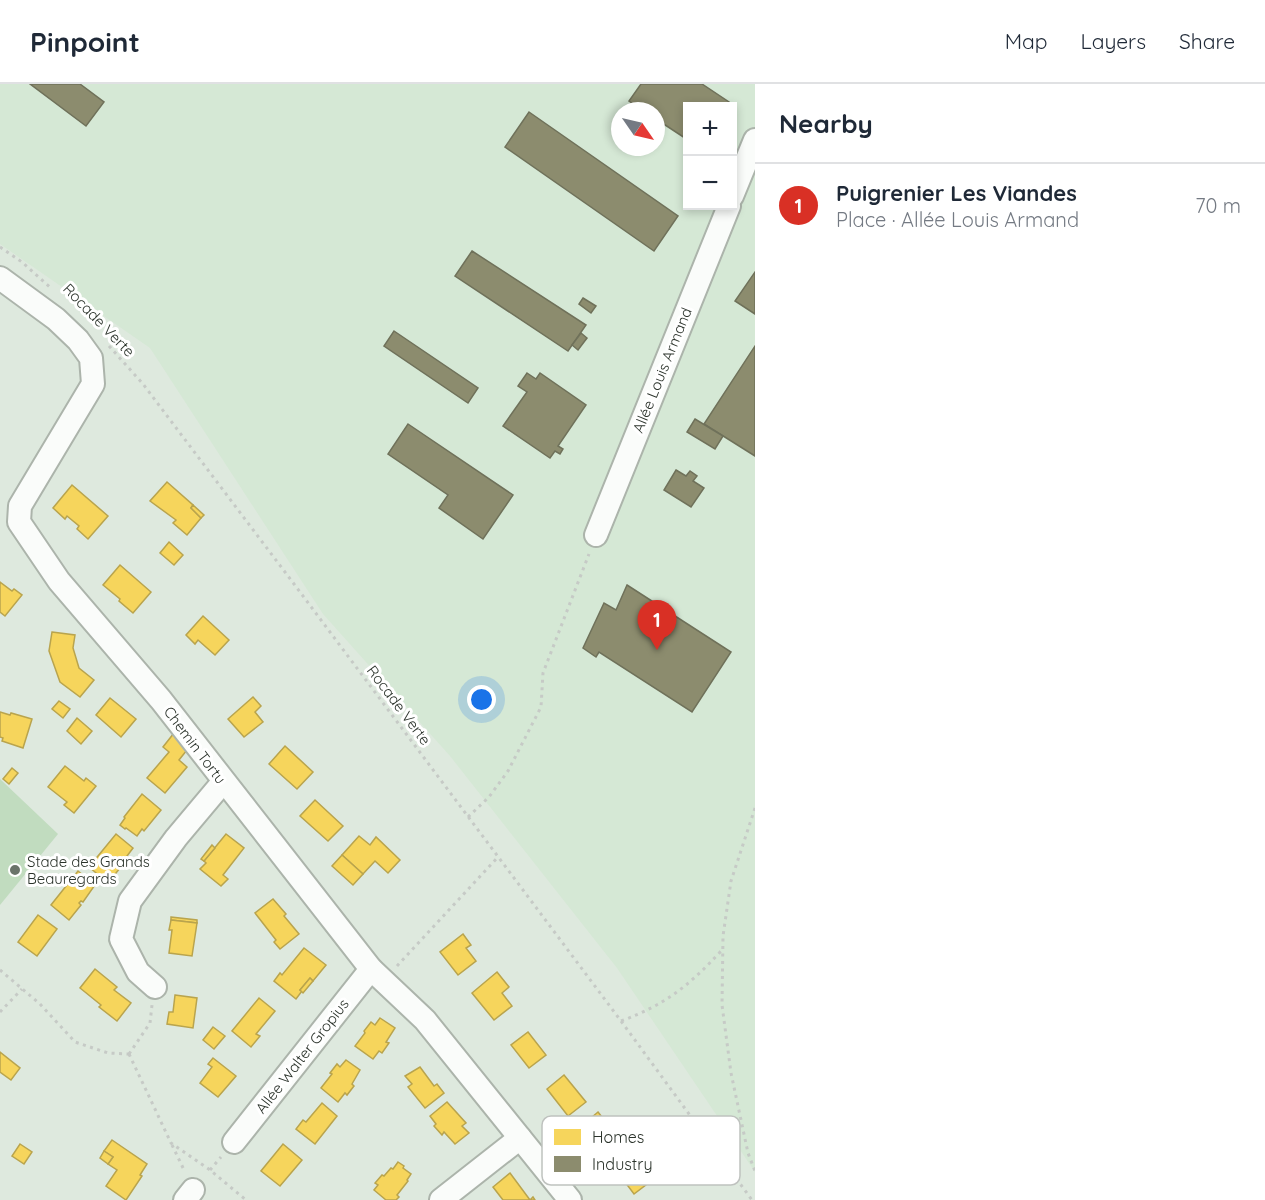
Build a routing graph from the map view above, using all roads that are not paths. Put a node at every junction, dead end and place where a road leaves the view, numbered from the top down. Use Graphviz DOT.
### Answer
graph roads {
  1 [pos="755,140"];
  2 [pos="737,184"];
  3 [pos="727,210"];
  4 [pos="0,278"];
  5 [pos="596,535"];
  6 [pos="223,782"];
  7 [pos="377,975"];
  8 [pos="155,987"];
  9 [pos="520,1138"];
  10 [pos="234,1142"];
  11 [pos="542,1165"];
  12 [pos="558,1185"];
  13 [pos="441,1200"];
  14 [pos="570,1200"];
  1 -- 2 [label="street"];
  3 -- 5 [label="street, Allée Louis Armand"];
  4 -- 6 [label="street, Chemin Tortu"];
  6 -- 7 [label="street, Chemin Tortu"];
  6 -- 8 [label="street"];
  7 -- 9 [label="street, Chemin Tortu"];
  7 -- 10 [label="street, Allée Walter Gropius"];
  9 -- 11 [label="street, Chemin Tortu"];
  9 -- 13 [label="street"];
  12 -- 14 [label="street, Chemin Tortu"];
}
